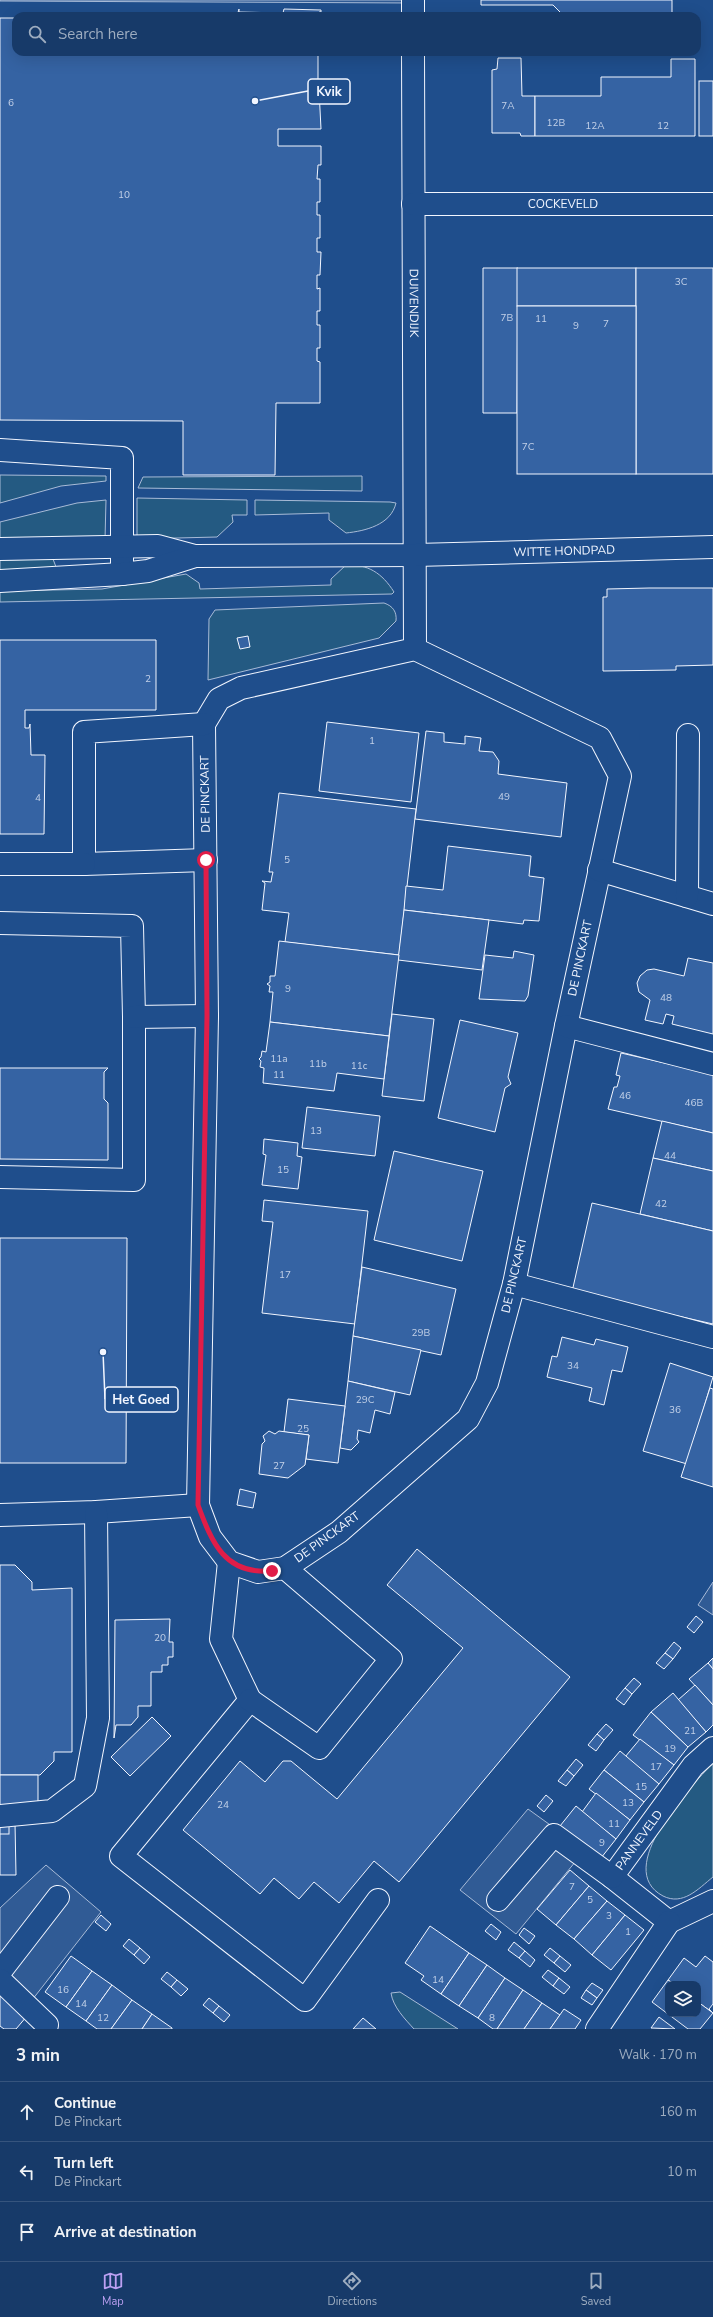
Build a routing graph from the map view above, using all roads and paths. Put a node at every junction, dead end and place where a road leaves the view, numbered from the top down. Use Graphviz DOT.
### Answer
graph roads {
  1 [pos="413,0"];
  2 [pos="413,12"];
  3 [pos="413,56"];
  4 [pos="413,204"];
  5 [pos="713,204"];
  6 [pos="0,450"];
  7 [pos="122,546"];
  8 [pos="713,547"];
  9 [pos="0,549"];
  10 [pos="416,554"];
  11 [pos="195,556"];
  12 [pos="122,574"];
  13 [pos="0,581"];
  14 [pos="415,649"];
  15 [pos="204,724"];
  16 [pos="688,735"];
  17 [pos="206,860"];
  18 [pos="0,864"];
  19 [pos="84,864"];
  20 [pos="599,870"];
  21 [pos="687,896"];
  22 [pos="713,904"];
  23 [pos="0,923"];
  24 [pos="207,1016"];
  25 [pos="134,1017"];
  26 [pos="566,1026"];
  27 [pos="713,1064"];
  28 [pos="0,1177"];
  29 [pos="514,1284"];
  30 [pos="713,1337"];
  31 [pos="198,1505"];
  32 [pos="96,1512"];
  33 [pos="0,1515"];
  34 [pos="228,1562"];
  35 [pos="285,1568"];
  36 [pos="250,1700"];
  37 [pos="713,1748"];
  38 [pos="0,1816"];
  39 [pos="612,1877"];
  40 [pos="58,1897"];
  41 [pos="378,1900"];
  42 [pos="498,1900"];
  43 [pos="713,1901"];
  44 [pos="669,1922"];
  45 [pos="0,1972"];
  46 [pos="0,1980"];
  47 [pos="48,2028"];
  48 [pos="597,2029"];
  1 -- 2 [label="street"];
  3 -- 4 [label="street, DUIVENDIJK"];
  4 -- 5 [label="street, COCKEVELD"];
  4 -- 10 [label="street, DUIVENDIJK"];
  6 -- 7 [label="street"];
  7 -- 9 [label="street"];
  7 -- 11 [label="street"];
  7 -- 12 [label="street"];
  8 -- 10 [label="street, WITTE HONDPAD"];
  10 -- 11 [label="street"];
  10 -- 14 [label="street"];
  11 -- 12 [label="street"];
  12 -- 13 [label="street"];
  14 -- 15 [label="street"];
  14 -- 20 [label="street, DE PINCKART"];
  15 -- 17 [label="street, DE PINCKART"];
  15 -- 19 [label="street"];
  16 -- 21 [label="street"];
  17 -- 19 [label="street"];
  17 -- 24 [label="street, DE PINCKART"];
  18 -- 19 [label="street"];
  20 -- 21 [label="street"];
  20 -- 26 [label="street, DE PINCKART"];
  21 -- 22 [label="street"];
  23 -- 25 [label="street"];
  24 -- 25 [label="street"];
  24 -- 31 [label="street, DE PINCKART"];
  25 -- 28 [label="street"];
  26 -- 27 [label="street"];
  26 -- 29 [label="street, DE PINCKART"];
  29 -- 30 [label="street"];
  29 -- 35 [label="street, DE PINCKART"];
  31 -- 32 [label="street"];
  31 -- 34 [label="street, DE PINCKART"];
  32 -- 33 [label="street"];
  32 -- 38 [label="street"];
  34 -- 35 [label="street, DE PINCKART"];
  34 -- 36 [label="street"];
  35 -- 36 [label="street"];
  36 -- 41 [label="street"];
  37 -- 39 [label="street, PANNEVELD"];
  39 -- 42 [label="street"];
  39 -- 44 [label="street, PANNEVELD"];
  40 -- 45 [label="street"];
  43 -- 44 [label="street"];
  44 -- 48 [label="street"];
  46 -- 47 [label="street"];
}
